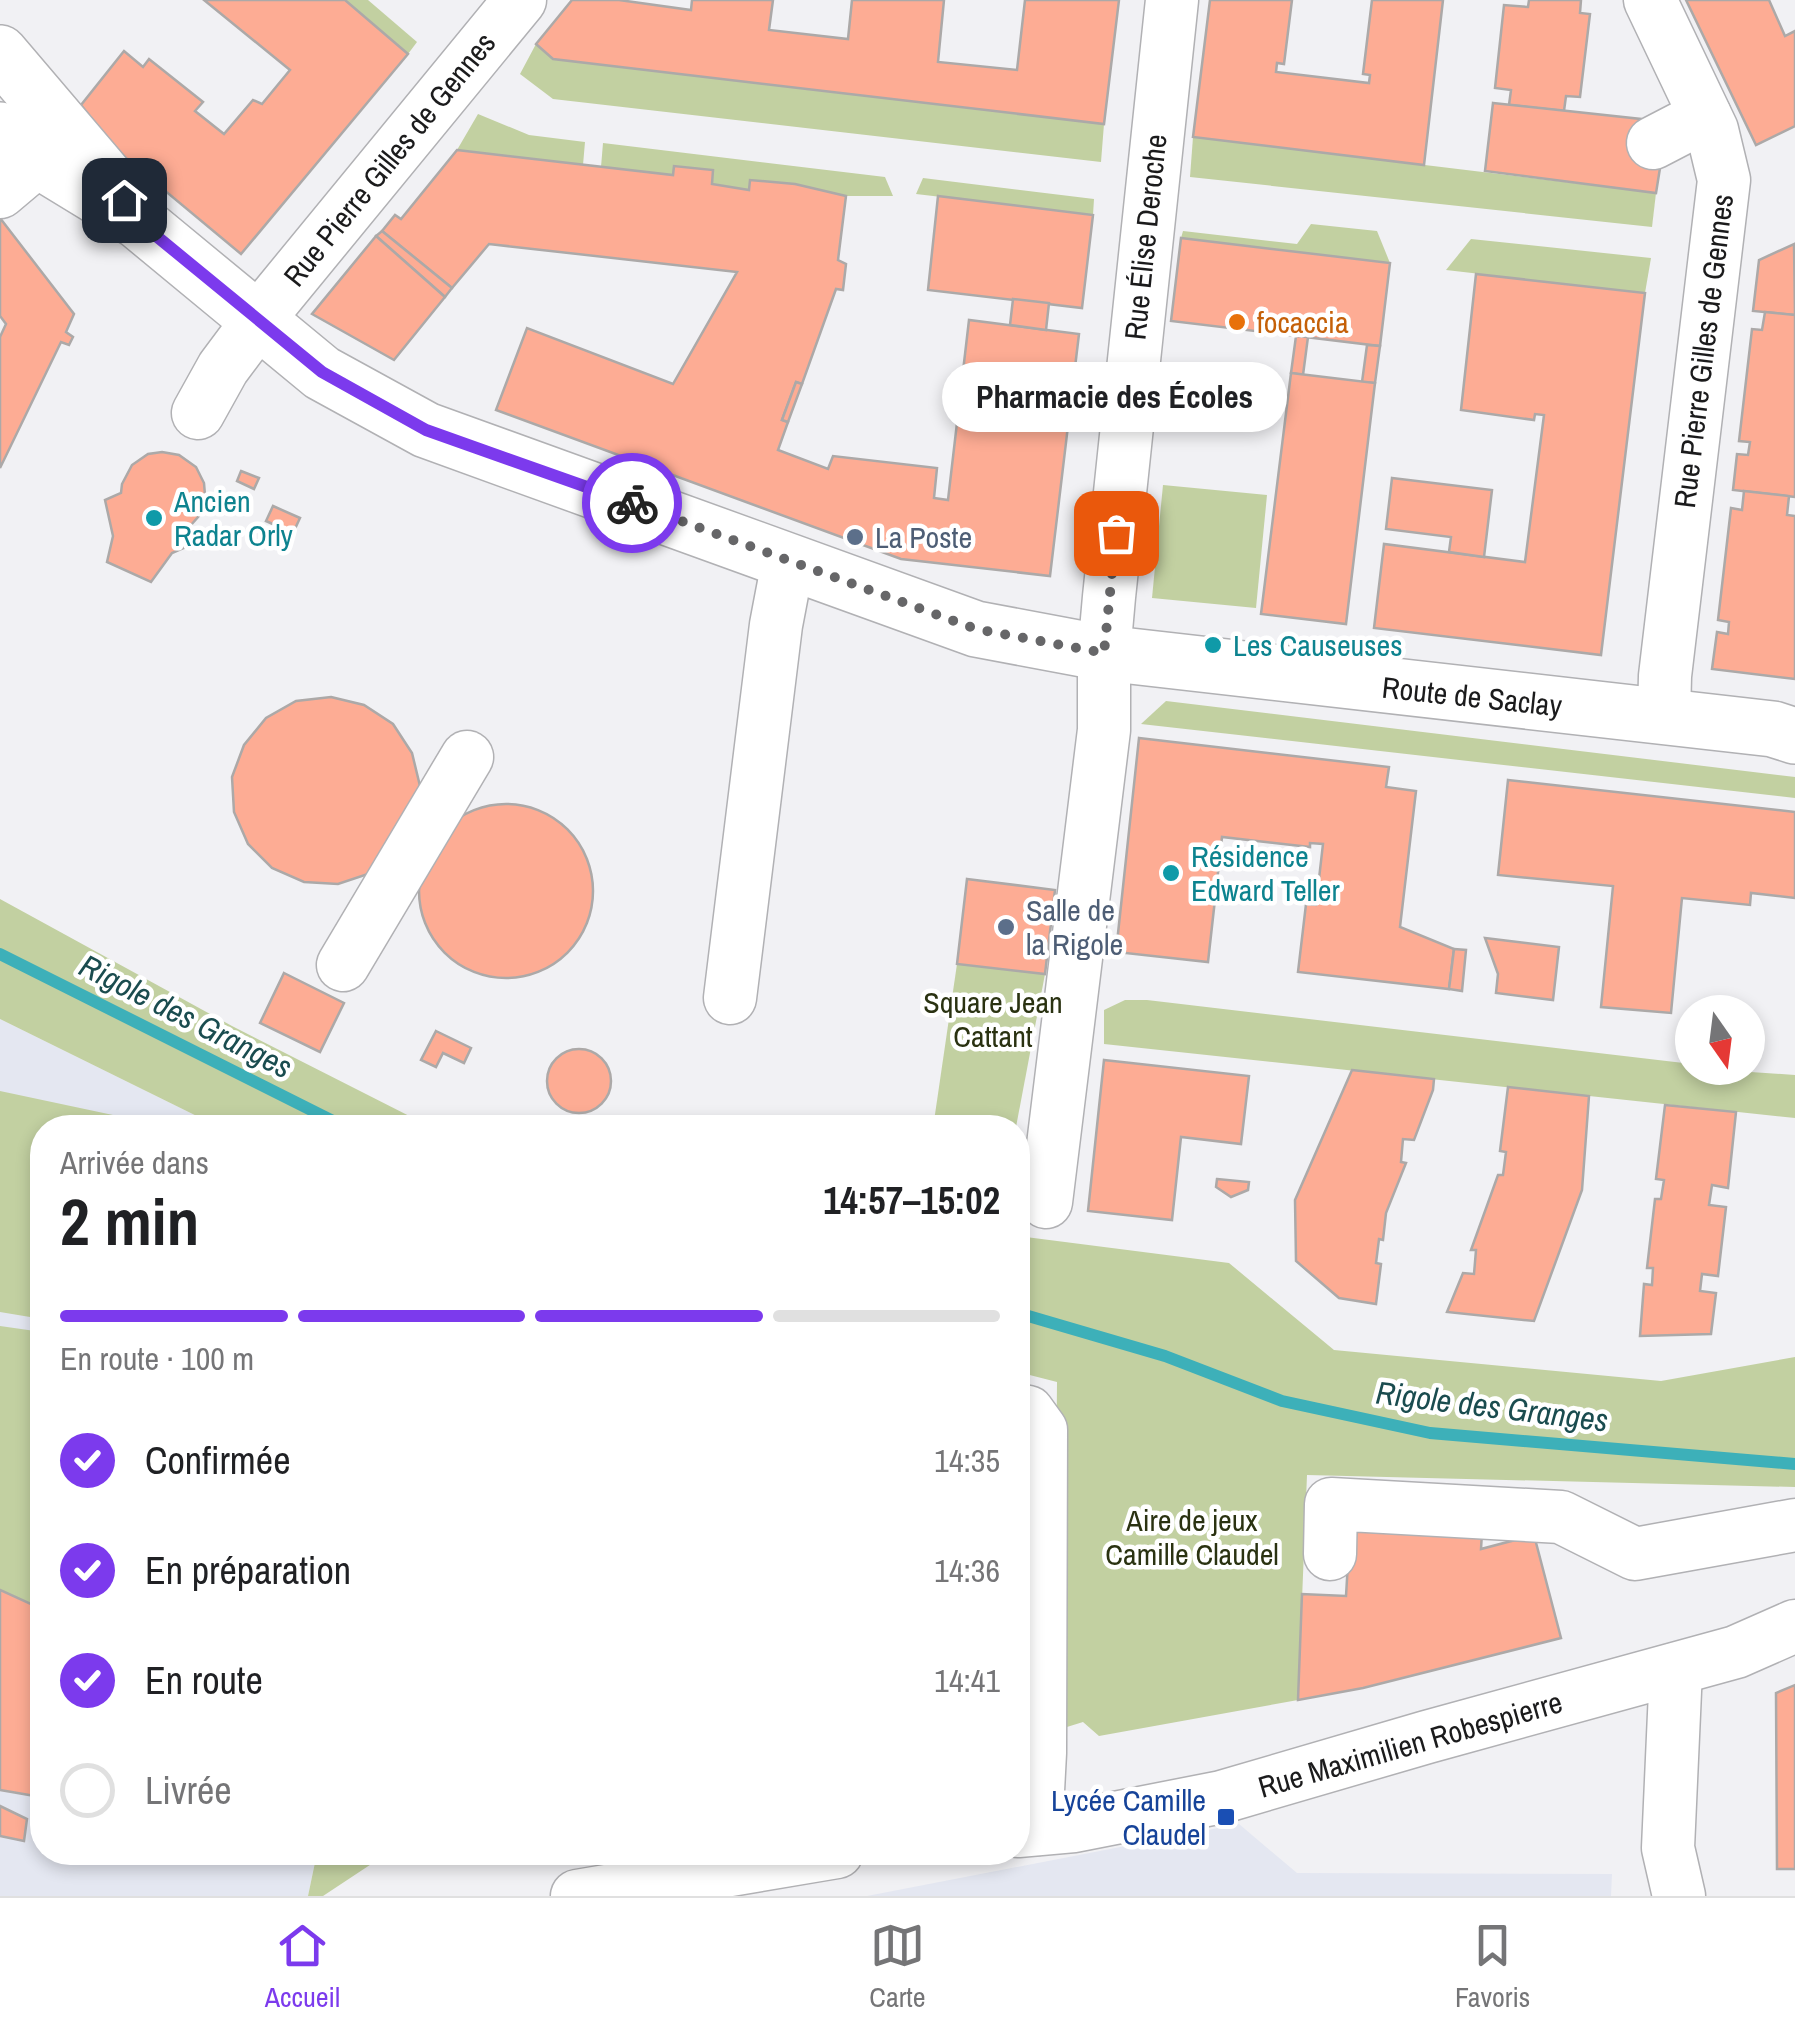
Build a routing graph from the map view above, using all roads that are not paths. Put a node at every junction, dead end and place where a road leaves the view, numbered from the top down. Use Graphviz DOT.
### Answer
graph roads {
  1 [pos="520,0"];
  2 [pos="1172,0"];
  3 [pos="1650,0"];
  4 [pos="0,54"];
  5 [pos="1706,116"];
  6 [pos="1652,144"];
  7 [pos="13,160"];
  8 [pos="138,221"];
  9 [pos="259,319"];
  10 [pos="198,413"];
  11 [pos="788,562"];
  12 [pos="1104,653"];
  13 [pos="1664,716"];
  14 [pos="1788,729"];
  15 [pos="467,756"];
  16 [pos="343,965"];
  17 [pos="730,998"];
  18 [pos="1064,1170"];
  19 [pos="1030,1415"];
  20 [pos="1795,1525"];
  21 [pos="1330,1554"];
  22 [pos="1795,1626"];
  23 [pos="1676,1669"];
  24 [pos="1030,1812"];
  25 [pos="1030,1830"];
  26 [pos="759,1865"];
  27 [pos="577,1896"];
  28 [pos="1679,1896"];
  1 -- 9 [label="street, Rue Pierre Gilles de Gennes"];
  2 -- 12 [label="street, Rue Élise Deroche"];
  3 -- 5 [label="street, Rue Pierre Gilles de Gennes"];
  4 -- 8 [label="main road, Route de Saclay"];
  5 -- 6 [label="street"];
  5 -- 13 [label="street, Rue Pierre Gilles de Gennes"];
  7 -- 8 [label="main road, Route de Saclay"];
  8 -- 9 [label="main road, Route de Saclay"];
  9 -- 10 [label="street, Rue Pierre Gilles de Gennes"];
  9 -- 11 [label="main road, Route de Saclay"];
  11 -- 12 [label="main road, Route de Saclay"];
  11 -- 17 [label="street"];
  12 -- 13 [label="main road, Route de Saclay"];
  12 -- 18 [label="street, Rue Élise Deroche"];
  13 -- 14 [label="main road, Route de Saclay"];
  15 -- 16 [label="street"];
  19 -- 24 [label="street"];
  20 -- 21 [label="street"];
  22 -- 23 [label="street, Rue Maximilien Robespierre"];
  23 -- 25 [label="street, Rue Maximilien Robespierre"];
  23 -- 28 [label="street"];
  26 -- 27 [label="street"];
}
